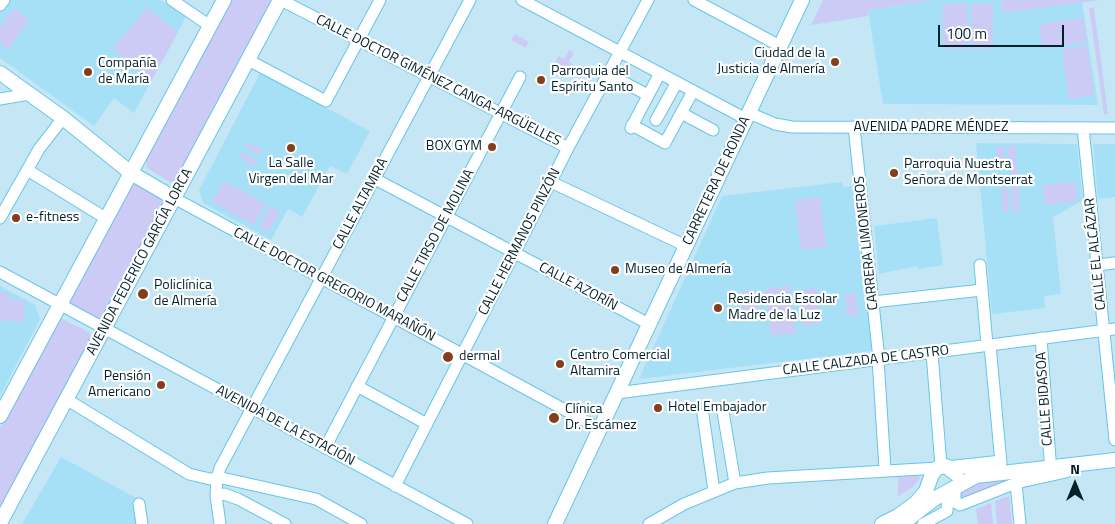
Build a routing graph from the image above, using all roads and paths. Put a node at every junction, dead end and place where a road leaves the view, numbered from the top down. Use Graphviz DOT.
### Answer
graph roads {
  1 [pos="4,0"];
  2 [pos="172,0"];
  3 [pos="224,0"];
  4 [pos="280,0"];
  5 [pos="380,0"];
  6 [pos="470,0"];
  7 [pos="522,0"];
  8 [pos="648,0"];
  9 [pos="694,0"];
  10 [pos="802,0"];
  11 [pos="0,5"];
  12 [pos="210,26"];
  13 [pos="358,40"];
  14 [pos="780,46"];
  15 [pos="620,52"];
  16 [pos="248,60"];
  17 [pos="0,73"];
  18 [pos="660,73"];
  19 [pos="608,74"];
  20 [pos="430,76"];
  21 [pos="520,77"];
  22 [pos="676,82"];
  23 [pos="693,90"];
  24 [pos="29,94"];
  25 [pos="648,95"];
  26 [pos="0,98"];
  27 [pos="640,111"];
  28 [pos="500,113"];
  29 [pos="681,113"];
  30 [pos="747,116"];
  31 [pos="64,118"];
  32 [pos="656,120"];
  33 [pos="854,127"];
  34 [pos="1083,128"];
  35 [pos="1115,128"];
  36 [pos="673,129"];
  37 [pos="713,130"];
  38 [pos="568,148"];
  39 [pos="28,171"];
  40 [pos="132,173"];
  41 [pos="375,179"];
  42 [pos="551,182"];
  43 [pos="174,198"];
  44 [pos="446,216"];
  45 [pos="0,218"];
  46 [pos="106,219"];
  47 [pos="686,246"];
  48 [pos="515,253"];
  49 [pos="1115,263"];
  50 [pos="980,265"];
  51 [pos="1097,265"];
  52 [pos="0,272"];
  53 [pos="322,279"];
  54 [pos="982,290"];
  55 [pos="873,302"];
  56 [pos="60,306"];
  57 [pos="393,318"];
  58 [pos="649,324"];
  59 [pos="103,329"];
  60 [pos="1109,329"];
  61 [pos="1041,338"];
  62 [pos="989,345"];
  63 [pos="932,352"];
  64 [pos="463,354"];
  65 [pos="879,359"];
  66 [pos="357,386"];
  67 [pos="617,393"];
  68 [pos="66,399"];
  69 [pos="252,408"];
  70 [pos="723,412"];
  71 [pos="703,415"];
  72 [pos="0,416"];
  73 [pos="427,424"];
  74 [pos="600,429"];
  75 [pos="1115,440"];
  76 [pos="325,448"];
  77 [pos="1115,452"];
  78 [pos="1050,459"];
  79 [pos="1115,460"];
  80 [pos="1001,463"];
  81 [pos="1115,467"];
  82 [pos="885,469"];
  83 [pos="938,472"];
  84 [pos="217,478"];
  85 [pos="240,482"];
  86 [pos="735,483"];
  87 [pos="1016,483"];
  88 [pos="395,486"];
  89 [pos="714,491"];
  90 [pos="950,491"];
  91 [pos="216,496"];
  92 [pos="238,499"];
  93 [pos="139,504"];
  94 [pos="0,523"];
  95 [pos="281,523"];
  96 [pos="142,524"];
  97 [pos="220,524"];
  98 [pos="361,524"];
  99 [pos="467,524"];
  100 [pos="555,524"];
  101 [pos="648,524"];
  102 [pos="882,524"];
  103 [pos="902,524"];
  104 [pos="923,524"];
  105 [pos="1020,524"];
  1 -- 11 [label="street"];
  2 -- 12 [label="street"];
  3 -- 12 [label="main road"];
  4 -- 13 [label="street, CALLE DOCTOR GIMÉNEZ CANGA-ARGÜELLES"];
  4 -- 16 [label="main road, AVENIDA FEDERICO GARCÍA LORCA"];
  5 -- 13 [label="street"];
  6 -- 20 [label="street, CALLE ALTAMIRA"];
  7 -- 15 [label="street, AVENIDA PADRE MÉNDEZ"];
  8 -- 15 [label="street, CALLE HERMANOS PINZÓN"];
  9 -- 14 [label="street"];
  10 -- 14 [label="main road, CARRETERA DE RONDA"];
  12 -- 40 [label="main road"];
  13 -- 16 [label="street"];
  13 -- 20 [label="street, CALLE DOCTOR GIMÉNEZ CANGA-ARGÜELLES"];
  14 -- 30 [label="main road, CARRETERA DE RONDA"];
  15 -- 18 [label="street, AVENIDA PADRE MÉNDEZ"];
  15 -- 19 [label="street, CALLE HERMANOS PINZÓN"];
  16 -- 43 [label="main road, AVENIDA FEDERICO GARCÍA LORCA"];
  17 -- 24 [label="main road"];
  18 -- 22 [label="street, AVENIDA PADRE MÉNDEZ"];
  18 -- 25 [label="street"];
  19 -- 25 [label="street"];
  19 -- 38 [label="street, CALLE HERMANOS PINZÓN"];
  20 -- 28 [label="street, CALLE DOCTOR GIMÉNEZ CANGA-ARGÜELLES"];
  20 -- 41 [label="street, CALLE ALTAMIRA"];
  21 -- 28 [label="street, CALLE TIRSO DE MOLINA"];
  22 -- 23 [label="street, AVENIDA PADRE MÉNDEZ"];
  22 -- 32 [label="street"];
  23 -- 29 [label="street"];
  23 -- 30 [label="street, AVENIDA PADRE MÉNDEZ"];
  24 -- 26 [label="street"];
  24 -- 31 [label="main road"];
  25 -- 27 [label="street"];
  27 -- 32 [label="street"];
  27 -- 36 [label="street"];
  28 -- 38 [label="street, CALLE DOCTOR GIMÉNEZ CANGA-ARGÜELLES"];
  28 -- 44 [label="street, CALLE TIRSO DE MOLINA"];
  29 -- 36 [label="street"];
  29 -- 37 [label="street"];
  30 -- 33 [label="street, AVENIDA PADRE MÉNDEZ"];
  30 -- 47 [label="main road, CARRETERA DE RONDA"];
  31 -- 39 [label="street"];
  31 -- 40 [label="main road"];
  32 -- 36 [label="street"];
  33 -- 34 [label="street, AVENIDA PADRE MÉNDEZ"];
  33 -- 55 [label="street, CARRERA LIMONEROS"];
  34 -- 35 [label="street, AVENIDA PADRE MÉNDEZ"];
  34 -- 51 [label="street, CALLE EL ALCÁZAR"];
  38 -- 42 [label="street, CALLE HERMANOS PINZÓN"];
  39 -- 45 [label="street"];
  39 -- 46 [label="street"];
  40 -- 43 [label="main road"];
  40 -- 46 [label="main road"];
  41 -- 44 [label="street, CALLE AZORÍN"];
  41 -- 53 [label="street, CALLE ALTAMIRA"];
  42 -- 47 [label="street"];
  42 -- 48 [label="street, CALLE HERMANOS PINZÓN"];
  43 -- 53 [label="street, CALLE DOCTOR GREGORIO MARAÑÓN"];
  43 -- 59 [label="main road, AVENIDA FEDERICO GARCÍA LORCA"];
  44 -- 48 [label="street, CALLE AZORÍN"];
  44 -- 57 [label="street, CALLE TIRSO DE MOLINA"];
  46 -- 56 [label="main road"];
  47 -- 58 [label="main road, CARRETERA DE RONDA"];
  48 -- 58 [label="street, CALLE AZORÍN"];
  48 -- 64 [label="street, CALLE HERMANOS PINZÓN"];
  49 -- 51 [label="street"];
  50 -- 54 [label="street"];
  51 -- 60 [label="street, CALLE EL ALCÁZAR"];
  52 -- 56 [label="street, AVENIDA DE LA ESTACIÓN"];
  53 -- 57 [label="street, CALLE DOCTOR GREGORIO MARAÑÓN"];
  53 -- 69 [label="street, CALLE ALTAMIRA"];
  54 -- 55 [label="street"];
  54 -- 62 [label="street"];
  55 -- 65 [label="street, CARRERA LIMONEROS"];
  56 -- 59 [label="street, AVENIDA DE LA ESTACIÓN"];
  56 -- 72 [label="main road"];
  57 -- 64 [label="street, CALLE DOCTOR GREGORIO MARAÑÓN"];
  57 -- 66 [label="street, CALLE TIRSO DE MOLINA"];
  58 -- 67 [label="main road, CARRETERA DE RONDA"];
  59 -- 68 [label="main road, AVENIDA FEDERICO GARCÍA LORCA"];
  59 -- 69 [label="street, AVENIDA DE LA ESTACIÓN"];
  60 -- 61 [label="street, CALLE CALZADA DE CASTRO"];
  60 -- 75 [label="street, CALLE EL ALCÁZAR"];
  61 -- 62 [label="street, CALLE CALZADA DE CASTRO"];
  61 -- 78 [label="street, CALLE BIDASOA"];
  62 -- 63 [label="street, CALLE CALZADA DE CASTRO"];
  62 -- 80 [label="street"];
  63 -- 65 [label="street, CALLE CALZADA DE CASTRO"];
  63 -- 83 [label="street"];
  64 -- 73 [label="street, CALLE HERMANOS PINZÓN"];
  64 -- 74 [label="street, CALLE DOCTOR GREGORIO MARAÑÓN"];
  65 -- 67 [label="street, CALLE CALZADA DE CASTRO"];
  65 -- 82 [label="street, CARRERA LIMONEROS"];
  66 -- 73 [label="street"];
  66 -- 76 [label="street, CALLE TIRSO DE MOLINA"];
  67 -- 74 [label="main road, CARRETERA DE RONDA"];
  68 -- 84 [label="street"];
  68 -- 94 [label="main road, AVENIDA FEDERICO GARCÍA LORCA"];
  69 -- 76 [label="street, AVENIDA DE LA ESTACIÓN"];
  69 -- 84 [label="street, CALLE ALTAMIRA"];
  70 -- 86 [label="street"];
  71 -- 89 [label="street"];
  73 -- 88 [label="street, CALLE HERMANOS PINZÓN"];
  74 -- 100 [label="main road, CARRETERA DE RONDA"];
  76 -- 88 [label="street, AVENIDA DE LA ESTACIÓN"];
  77 -- 78 [label="main road"];
  78 -- 80 [label="main road"];
  79 -- 90 [label="main road"];
  80 -- 83 [label="main road"];
  81 -- 87 [label="street"];
  82 -- 83 [label="street"];
  82 -- 86 [label="street"];
  83 -- 90 [label="main road"];
  83 -- 90 [label="main road"];
  83 -- 102 [label="main road"];
  84 -- 85 [label="street"];
  84 -- 91 [label="street"];
  85 -- 92 [label="street"];
  85 -- 98 [label="street"];
  86 -- 89 [label="street"];
  87 -- 90 [label="street"];
  87 -- 105 [label="street"];
  88 -- 99 [label="street, AVENIDA DE LA ESTACIÓN"];
  89 -- 101 [label="street"];
  90 -- 103 [label="main road"];
  90 -- 104 [label="street"];
  91 -- 92 [label="street"];
  91 -- 97 [label="street"];
  92 -- 95 [label="street"];
  93 -- 96 [label="street"];
}
